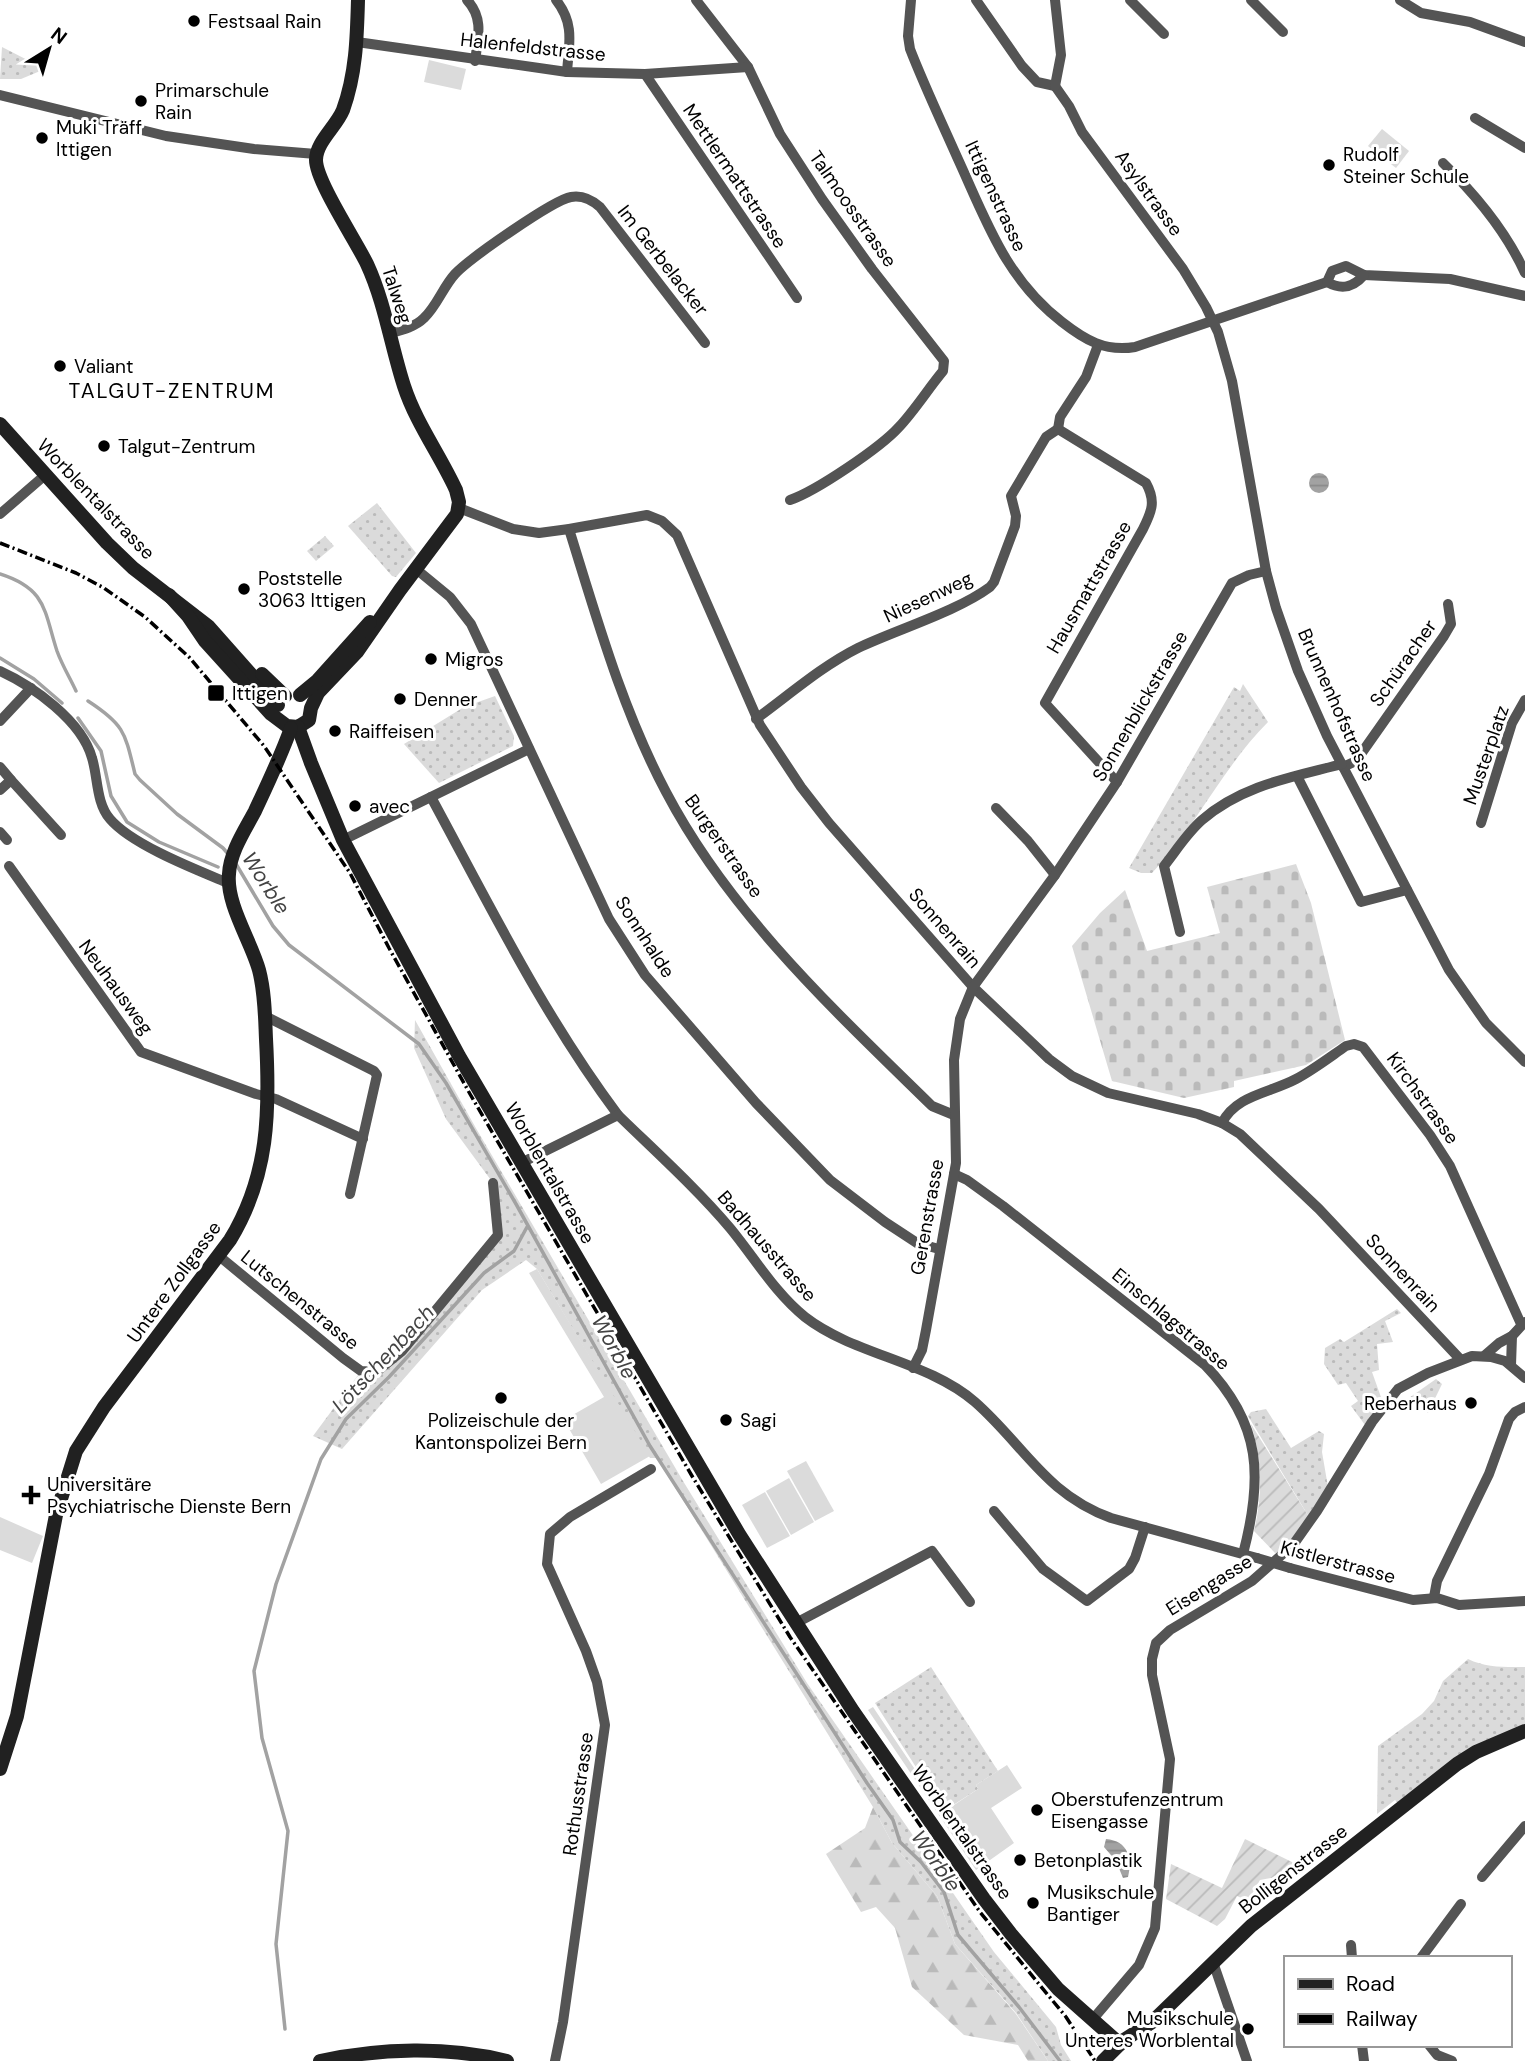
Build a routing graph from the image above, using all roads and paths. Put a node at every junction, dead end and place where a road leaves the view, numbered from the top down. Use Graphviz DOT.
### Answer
graph roads {
  1 [pos="358,0"];
  2 [pos="467,0"];
  3 [pos="556,0"];
  4 [pos="696,0"];
  5 [pos="911,0"];
  6 [pos="976,0"];
  7 [pos="1055,0"];
  8 [pos="1130,0"];
  9 [pos="1251,0"];
  10 [pos="1400,0"];
  11 [pos="1283,32"];
  12 [pos="1164,34"];
  13 [pos="357,42"];
  14 [pos="1525,42"];
  15 [pos="475,61"];
  16 [pos="748,67"];
  17 [pos="567,72"];
  18 [pos="645,74"];
  19 [pos="1055,86"];
  20 [pos="0,94"];
  21 [pos="1475,118"];
  22 [pos="1525,148"];
  23 [pos="316,154"];
  24 [pos="1443,163"];
  25 [pos="1525,273"];
  26 [pos="1364,275"];
  27 [pos="1327,282"];
  28 [pos="1525,296"];
  29 [pos="797,298"];
  30 [pos="1213,321"];
  31 [pos="390,333"];
  32 [pos="705,343"];
  33 [pos="1098,345"];
  34 [pos="0,424"];
  35 [pos="1058,429"];
  36 [pos="44,476"];
  37 [pos="790,500"];
  38 [pos="458,508"];
  39 [pos="0,514"];
  40 [pos="569,529"];
  41 [pos="416,569"];
  42 [pos="1266,571"];
  43 [pos="400,590"];
  44 [pos="1448,604"];
  45 [pos="0,671"];
  46 [pos="31,688"];
  47 [pos="1525,700"];
  48 [pos="285,703"];
  49 [pos="311,708"];
  50 [pos="757,719"];
  51 [pos="0,721"];
  52 [pos="295,727"];
  53 [pos="529,749"];
  54 [pos="1343,766"];
  55 [pos="0,767"];
  56 [pos="1297,776"];
  57 [pos="11,780"];
  58 [pos="1117,782"];
  59 [pos="0,790"];
  60 [pos="431,797"];
  61 [pos="996,808"];
  62 [pos="1481,823"];
  63 [pos="61,835"];
  64 [pos="344,840"];
  65 [pos="9,866"];
  66 [pos="1055,875"];
  67 [pos="229,878"];
  68 [pos="1407,890"];
  69 [pos="1180,932"];
  70 [pos="974,988"];
  71 [pos="265,1016"];
  72 [pos="1525,1062"];
  73 [pos="270,1097"];
  74 [pos="618,1115"];
  75 [pos="954,1115"];
  76 [pos="1222,1123"];
  77 [pos="363,1139"];
  78 [pos="521,1163"];
  79 [pos="954,1174"];
  80 [pos="493,1183"];
  81 [pos="350,1194"];
  82 [pos="939,1250"];
  83 [pos="219,1256"];
  84 [pos="1523,1323"];
  85 [pos="1512,1336"];
  86 [pos="1484,1356"];
  87 [pos="1460,1359"];
  88 [pos="1511,1365"];
  89 [pos="912,1368"];
  90 [pos="1525,1378"];
  91 [pos="1525,1406"];
  92 [pos="651,1469"];
  93 [pos="994,1511"];
  94 [pos="1144,1527"];
  95 [pos="1243,1554"];
  96 [pos="1434,1597"];
  97 [pos="1525,1601"];
  98 [pos="970,1602"];
  99 [pos="796,1623"];
  100 [pos="1525,1731"];
  101 [pos="0,1769"];
  102 [pos="1525,1826"];
  103 [pos="1482,1877"];
  104 [pos="1461,1904"];
  105 [pos="1350,1945"];
  106 [pos="1352,1956"];
  107 [pos="1423,1956"];
  108 [pos="1213,1962"];
  109 [pos="1093,2019"];
  110 [pos="1120,2044"];
  111 [pos="1431,2047"];
  112 [pos="320,2061"];
  113 [pos="507,2061"];
  114 [pos="555,2061"];
  115 [pos="1103,2061"];
  116 [pos="1247,2061"];
  117 [pos="1452,2061"];
  1 -- 13 [label="main road"];
  2 -- 15 [label="street"];
  3 -- 17 [label="street"];
  4 -- 16 [label="street, Talmoosstrasse"];
  5 -- 33 [label="street, Ittigenstrasse"];
  6 -- 19 [label="street"];
  7 -- 19 [label="street"];
  8 -- 12 [label="street"];
  9 -- 11 [label="street"];
  10 -- 14 [label="street"];
  13 -- 15 [label="street, Halenfeldstrasse"];
  13 -- 23 [label="main road"];
  15 -- 17 [label="street, Halenfeldstrasse"];
  16 -- 18 [label="street, Halenfeldstrasse"];
  16 -- 37 [label="street, Talmoosstrasse"];
  17 -- 18 [label="street, Halenfeldstrasse"];
  18 -- 29 [label="street, Mettlermattstrasse"];
  19 -- 30 [label="street, Asylstrasse"];
  20 -- 23 [label="street"];
  21 -- 22 [label="street"];
  23 -- 31 [label="main road, Talweg"];
  24 -- 25 [label="street"];
  26 -- 27 [label="street, Ittigenstrasse"];
  26 -- 27 [label="street, Ittigenstrasse"];
  26 -- 28 [label="street, Ittigenstrasse"];
  27 -- 30 [label="street, Ittigenstrasse"];
  30 -- 33 [label="street, Ittigenstrasse"];
  30 -- 42 [label="street, Brunnenhofstrasse"];
  31 -- 32 [label="street, Im Gerbelacker"];
  31 -- 38 [label="main road, Talweg"];
  33 -- 35 [label="street, Niesenweg"];
  34 -- 36 [label="main road, Worblentalstrasse"];
  35 -- 50 [label="street, Niesenweg"];
  35 -- 58 [label="street, Hausmattstrasse"];
  36 -- 39 [label="street"];
  36 -- 48 [label="main road, Worblentalstrasse"];
  38 -- 40 [label="street, Sonnenrain"];
  38 -- 41 [label="main road"];
  40 -- 50 [label="street, Sonnenrain"];
  40 -- 75 [label="street, Burgerstrasse"];
  41 -- 43 [label="main road"];
  41 -- 53 [label="street, Sonnhalde"];
  42 -- 54 [label="street, Brunnenhofstrasse"];
  42 -- 58 [label="street, Sonnenblickstrasse"];
  43 -- 48 [label="main road"];
  43 -- 49 [label="main road"];
  44 -- 54 [label="street, Schüracher"];
  45 -- 46 [label="street"];
  46 -- 51 [label="street"];
  46 -- 67 [label="street"];
  47 -- 62 [label="street, Musterplatz"];
  48 -- 49 [label="main road"];
  48 -- 52 [label="main road"];
  49 -- 52 [label="main road"];
  50 -- 70 [label="street, Sonnenrain"];
  52 -- 64 [label="main road, Worblentalstrasse"];
  52 -- 67 [label="main road"];
  53 -- 60 [label="street"];
  53 -- 82 [label="street, Sonnhalde"];
  54 -- 56 [label="street"];
  54 -- 68 [label="street, Brunnenhofstrasse"];
  55 -- 57 [label="street"];
  56 -- 68 [label="street"];
  56 -- 69 [label="street"];
  57 -- 59 [label="street"];
  57 -- 63 [label="street"];
  58 -- 66 [label="street, Sonnenblickstrasse"];
  60 -- 64 [label="street"];
  60 -- 74 [label="street, Badhausstrasse"];
  61 -- 66 [label="street"];
  64 -- 78 [label="main road, Worblentalstrasse"];
  65 -- 73 [label="street, Neuhausweg"];
  66 -- 70 [label="street, Sonnenblickstrasse"];
  67 -- 71 [label="main road, Untere Zollgasse"];
  68 -- 72 [label="street, Brunnenhofstrasse"];
  70 -- 75 [label="street, Gerenstrasse"];
  70 -- 76 [label="street, Sonnenrain"];
  71 -- 73 [label="main road, Untere Zollgasse"];
  71 -- 77 [label="street"];
  73 -- 77 [label="street, Neuhausweg"];
  73 -- 83 [label="main road, Untere Zollgasse"];
  74 -- 78 [label="street"];
  74 -- 89 [label="street, Badhausstrasse"];
  75 -- 79 [label="street, Gerenstrasse"];
  76 -- 84 [label="street, Kirchstrasse"];
  76 -- 87 [label="street, Sonnenrain"];
  77 -- 81 [label="street"];
  78 -- 99 [label="main road, Worblentalstrasse"];
  79 -- 82 [label="street, Gerenstrasse"];
  79 -- 95 [label="street, Einschlagstrasse"];
  80 -- 83 [label="street, Lutschenstrasse"];
  82 -- 89 [label="street, Gerenstrasse"];
  83 -- 101 [label="main road, Untere Zollgasse"];
  84 -- 85 [label="street, Kirchstrasse"];
  85 -- 86 [label="street, Kirchstrasse"];
  85 -- 88 [label="street"];
  86 -- 87 [label="street"];
  86 -- 88 [label="street"];
  87 -- 109 [label="street, Eisengasse"];
  88 -- 90 [label="street"];
  89 -- 94 [label="street, Kistlerstrasse"];
  91 -- 96 [label="street"];
  92 -- 114 [label="street, Rothusstrasse"];
  93 -- 94 [label="street"];
  94 -- 95 [label="street, Kistlerstrasse"];
  95 -- 96 [label="street, Kistlerstrasse, bridge"];
  96 -- 97 [label="street, Kistlerstrasse"];
  98 -- 99 [label="street"];
  99 -- 109 [label="main road, Worblentalstrasse"];
  100 -- 108 [label="main road, Bolligenstrasse"];
  102 -- 103 [label="street"];
  104 -- 107 [label="street"];
  105 -- 106 [label="street"];
  108 -- 110 [label="main road, Bolligenstrasse"];
  108 -- 116 [label="street"];
  109 -- 110 [label="main road, Worblentalstrasse"];
  110 -- 115 [label="main road, Bolligenstrasse"];
  111 -- 117 [label="street"];
  112 -- 113 [label="main road"];
}
